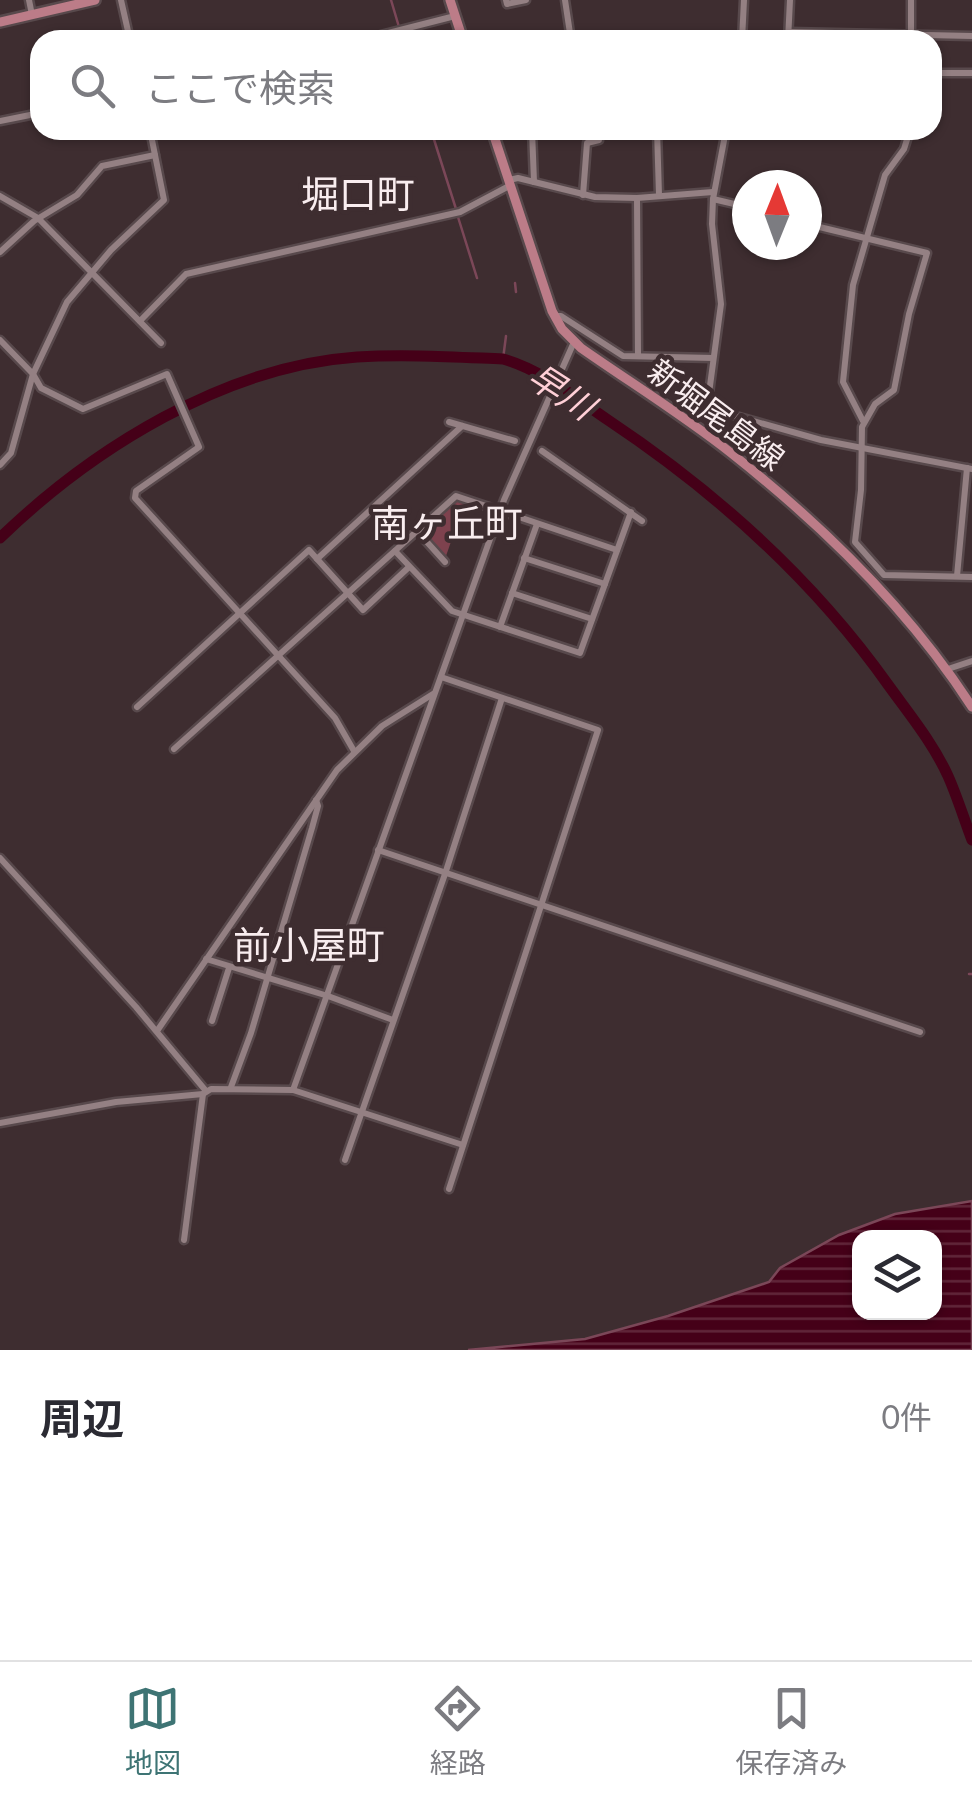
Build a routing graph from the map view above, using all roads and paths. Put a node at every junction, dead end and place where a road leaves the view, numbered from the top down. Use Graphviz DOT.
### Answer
graph roads {
  1 [pos="29,0"];
  2 [pos="95,0"];
  3 [pos="121,0"];
  4 [pos="450,0"];
  5 [pos="506,0"];
  6 [pos="526,0"];
  7 [pos="565,0"];
  8 [pos="744,0"];
  9 [pos="790,0"];
  10 [pos="911,0"];
  11 [pos="32,14"];
  12 [pos="456,16"];
  13 [pos="0,22"];
  14 [pos="128,30"];
  15 [pos="401,30"];
  16 [pos="460,30"];
  17 [pos="569,30"];
  18 [pos="742,30"];
  19 [pos="788,30"];
  20 [pos="911,30"];
  21 [pos="972,36"];
  22 [pos="942,37"];
  23 [pos="942,73"];
  24 [pos="972,73"];
  25 [pos="30,114"];
  26 [pos="0,122"];
  27 [pos="152,140"];
  28 [pos="495,140"];
  29 [pos="532,140"];
  30 [pos="599,140"];
  31 [pos="658,140"];
  32 [pos="724,140"];
  33 [pos="907,140"];
  34 [pos="156,155"];
  35 [pos="510,182"];
  36 [pos="534,182"];
  37 [pos="583,195"];
  38 [pos="0,196"];
  39 [pos="659,196"];
  40 [pos="713,196"];
  41 [pos="636,198"];
  42 [pos="732,202"];
  43 [pos="38,218"];
  44 [pos="822,227"];
  45 [pos="865,235"];
  46 [pos="0,252"];
  47 [pos="93,272"];
  48 [pos="554,316"];
  49 [pos="140,321"];
  50 [pos="0,340"];
  51 [pos="574,342"];
  52 [pos="161,343"];
  53 [pos="638,355"];
  54 [pos="713,358"];
  55 [pos="33,374"];
  56 [pos="863,421"];
  57 [pos="448,422"];
  58 [pos="462,426"];
  59 [pos="515,441"];
  60 [pos="860,447"];
  61 [pos="542,451"];
  62 [pos="0,465"];
  63 [pos="970,469"];
  64 [pos="501,511"];
  65 [pos="631,512"];
  66 [pos="642,520"];
  67 [pos="537,524"];
  68 [pos="417,531"];
  69 [pos="617,550"];
  70 [pos="395,551"];
  71 [pos="524,558"];
  72 [pos="317,559"];
  73 [pos="445,562"];
  74 [pos="409,566"];
  75 [pos="957,576"];
  76 [pos="972,577"];
  77 [pos="604,584"];
  78 [pos="512,592"];
  79 [pos="348,594"];
  80 [pos="240,613"];
  81 [pos="464,615"];
  82 [pos="592,618"];
  83 [pos="500,627"];
  84 [pos="278,656"];
  85 [pos="972,661"];
  86 [pos="948,669"];
  87 [pos="441,677"];
  88 [pos="434,694"];
  89 [pos="502,698"];
  90 [pos="137,706"];
  91 [pos="972,707"];
  92 [pos="174,749"];
  93 [pos="354,752"];
  94 [pos="316,800"];
  95 [pos="378,850"];
  96 [pos="0,858"];
  97 [pos="445,874"];
  98 [pos="542,906"];
  99 [pos="206,959"];
  100 [pos="229,968"];
  101 [pos="266,979"];
  102 [pos="328,996"];
  103 [pos="393,1020"];
  104 [pos="212,1021"];
  105 [pos="157,1031"];
  106 [pos="920,1032"];
  107 [pos="230,1087"];
  108 [pos="293,1090"];
  109 [pos="205,1093"];
  110 [pos="362,1111"];
  111 [pos="0,1122"];
  112 [pos="462,1145"];
  113 [pos="345,1160"];
  114 [pos="449,1189"];
  115 [pos="184,1240"];
  1 -- 11 [label="street"];
  2 -- 11 [label="main road"];
  3 -- 14 [label="street"];
  4 -- 12 [label="main road"];
  5 -- 6 [label="street"];
  7 -- 17 [label="street"];
  8 -- 18 [label="street"];
  9 -- 19 [label="street"];
  10 -- 20 [label="street"];
  11 -- 13 [label="main road"];
  12 -- 15 [label="street"];
  12 -- 16 [label="main road"];
  21 -- 22 [label="street"];
  23 -- 24 [label="street"];
  25 -- 26 [label="street"];
  27 -- 34 [label="street"];
  28 -- 35 [label="main road, 新堀尾島線"];
  29 -- 36 [label="street"];
  30 -- 37 [label="street"];
  31 -- 39 [label="street"];
  32 -- 40 [label="street"];
  33 -- 45 [label="street"];
  34 -- 43 [label="street"];
  34 -- 47 [label="street"];
  35 -- 36 [label="street"];
  35 -- 48 [label="main road, 新堀尾島線"];
  35 -- 49 [label="street"];
  36 -- 37 [label="street"];
  37 -- 41 [label="street"];
  38 -- 43 [label="street"];
  39 -- 40 [label="street"];
  39 -- 41 [label="street"];
  40 -- 42 [label="street"];
  40 -- 54 [label="street"];
  41 -- 53 [label="street"];
  43 -- 46 [label="street"];
  43 -- 47 [label="street"];
  44 -- 45 [label="street"];
  45 -- 56 [label="street"];
  45 -- 56 [label="street"];
  47 -- 49 [label="street"];
  47 -- 55 [label="street"];
  48 -- 51 [label="main road, 新堀尾島線"];
  48 -- 53 [label="street"];
  49 -- 52 [label="street"];
  50 -- 55 [label="street"];
  51 -- 64 [label="street"];
  51 -- 86 [label="main road, 新堀尾島線"];
  53 -- 54 [label="street"];
  54 -- 60 [label="street"];
  55 -- 62 [label="street"];
  55 -- 80 [label="street"];
  56 -- 60 [label="street"];
  57 -- 58 [label="street"];
  58 -- 59 [label="street"];
  58 -- 72 [label="street"];
  60 -- 63 [label="street"];
  60 -- 75 [label="street"];
  61 -- 65 [label="street"];
  63 -- 75 [label="street"];
  64 -- 67 [label="street"];
  64 -- 68 [label="street"];
  64 -- 81 [label="street"];
  65 -- 66 [label="street"];
  65 -- 69 [label="street"];
  67 -- 69 [label="street"];
  67 -- 71 [label="street"];
  68 -- 70 [label="street"];
  68 -- 73 [label="street"];
  69 -- 77 [label="street"];
  70 -- 74 [label="street"];
  70 -- 79 [label="street"];
  71 -- 77 [label="street"];
  71 -- 78 [label="street"];
  72 -- 79 [label="street"];
  72 -- 80 [label="street"];
  74 -- 79 [label="street"];
  74 -- 81 [label="street"];
  75 -- 76 [label="street"];
  77 -- 82 [label="street"];
  78 -- 82 [label="street"];
  78 -- 83 [label="street"];
  79 -- 84 [label="street"];
  80 -- 84 [label="street"];
  80 -- 90 [label="street"];
  81 -- 83 [label="street"];
  81 -- 87 [label="street"];
  82 -- 83 [label="street"];
  84 -- 92 [label="street"];
  84 -- 93 [label="street"];
  85 -- 86 [label="street"];
  86 -- 91 [label="main road, 新堀尾島線"];
  87 -- 88 [label="street"];
  87 -- 89 [label="street"];
  88 -- 93 [label="street"];
  88 -- 95 [label="street"];
  89 -- 97 [label="street"];
  89 -- 98 [label="street"];
  93 -- 94 [label="street"];
  94 -- 99 [label="street"];
  94 -- 101 [label="street"];
  95 -- 97 [label="street"];
  95 -- 102 [label="street"];
  96 -- 105 [label="street"];
  97 -- 98 [label="street"];
  97 -- 103 [label="street"];
  98 -- 106 [label="street"];
  98 -- 112 [label="street"];
  99 -- 100 [label="street"];
  99 -- 105 [label="street"];
  100 -- 101 [label="street"];
  100 -- 104 [label="street"];
  101 -- 102 [label="street"];
  101 -- 107 [label="street"];
  102 -- 103 [label="street"];
  102 -- 108 [label="street"];
  103 -- 110 [label="street"];
  105 -- 109 [label="street"];
  107 -- 108 [label="street"];
  107 -- 109 [label="street"];
  108 -- 110 [label="street"];
  109 -- 111 [label="street"];
  109 -- 115 [label="street"];
  110 -- 112 [label="street"];
  110 -- 113 [label="street"];
  112 -- 114 [label="street"];
}
